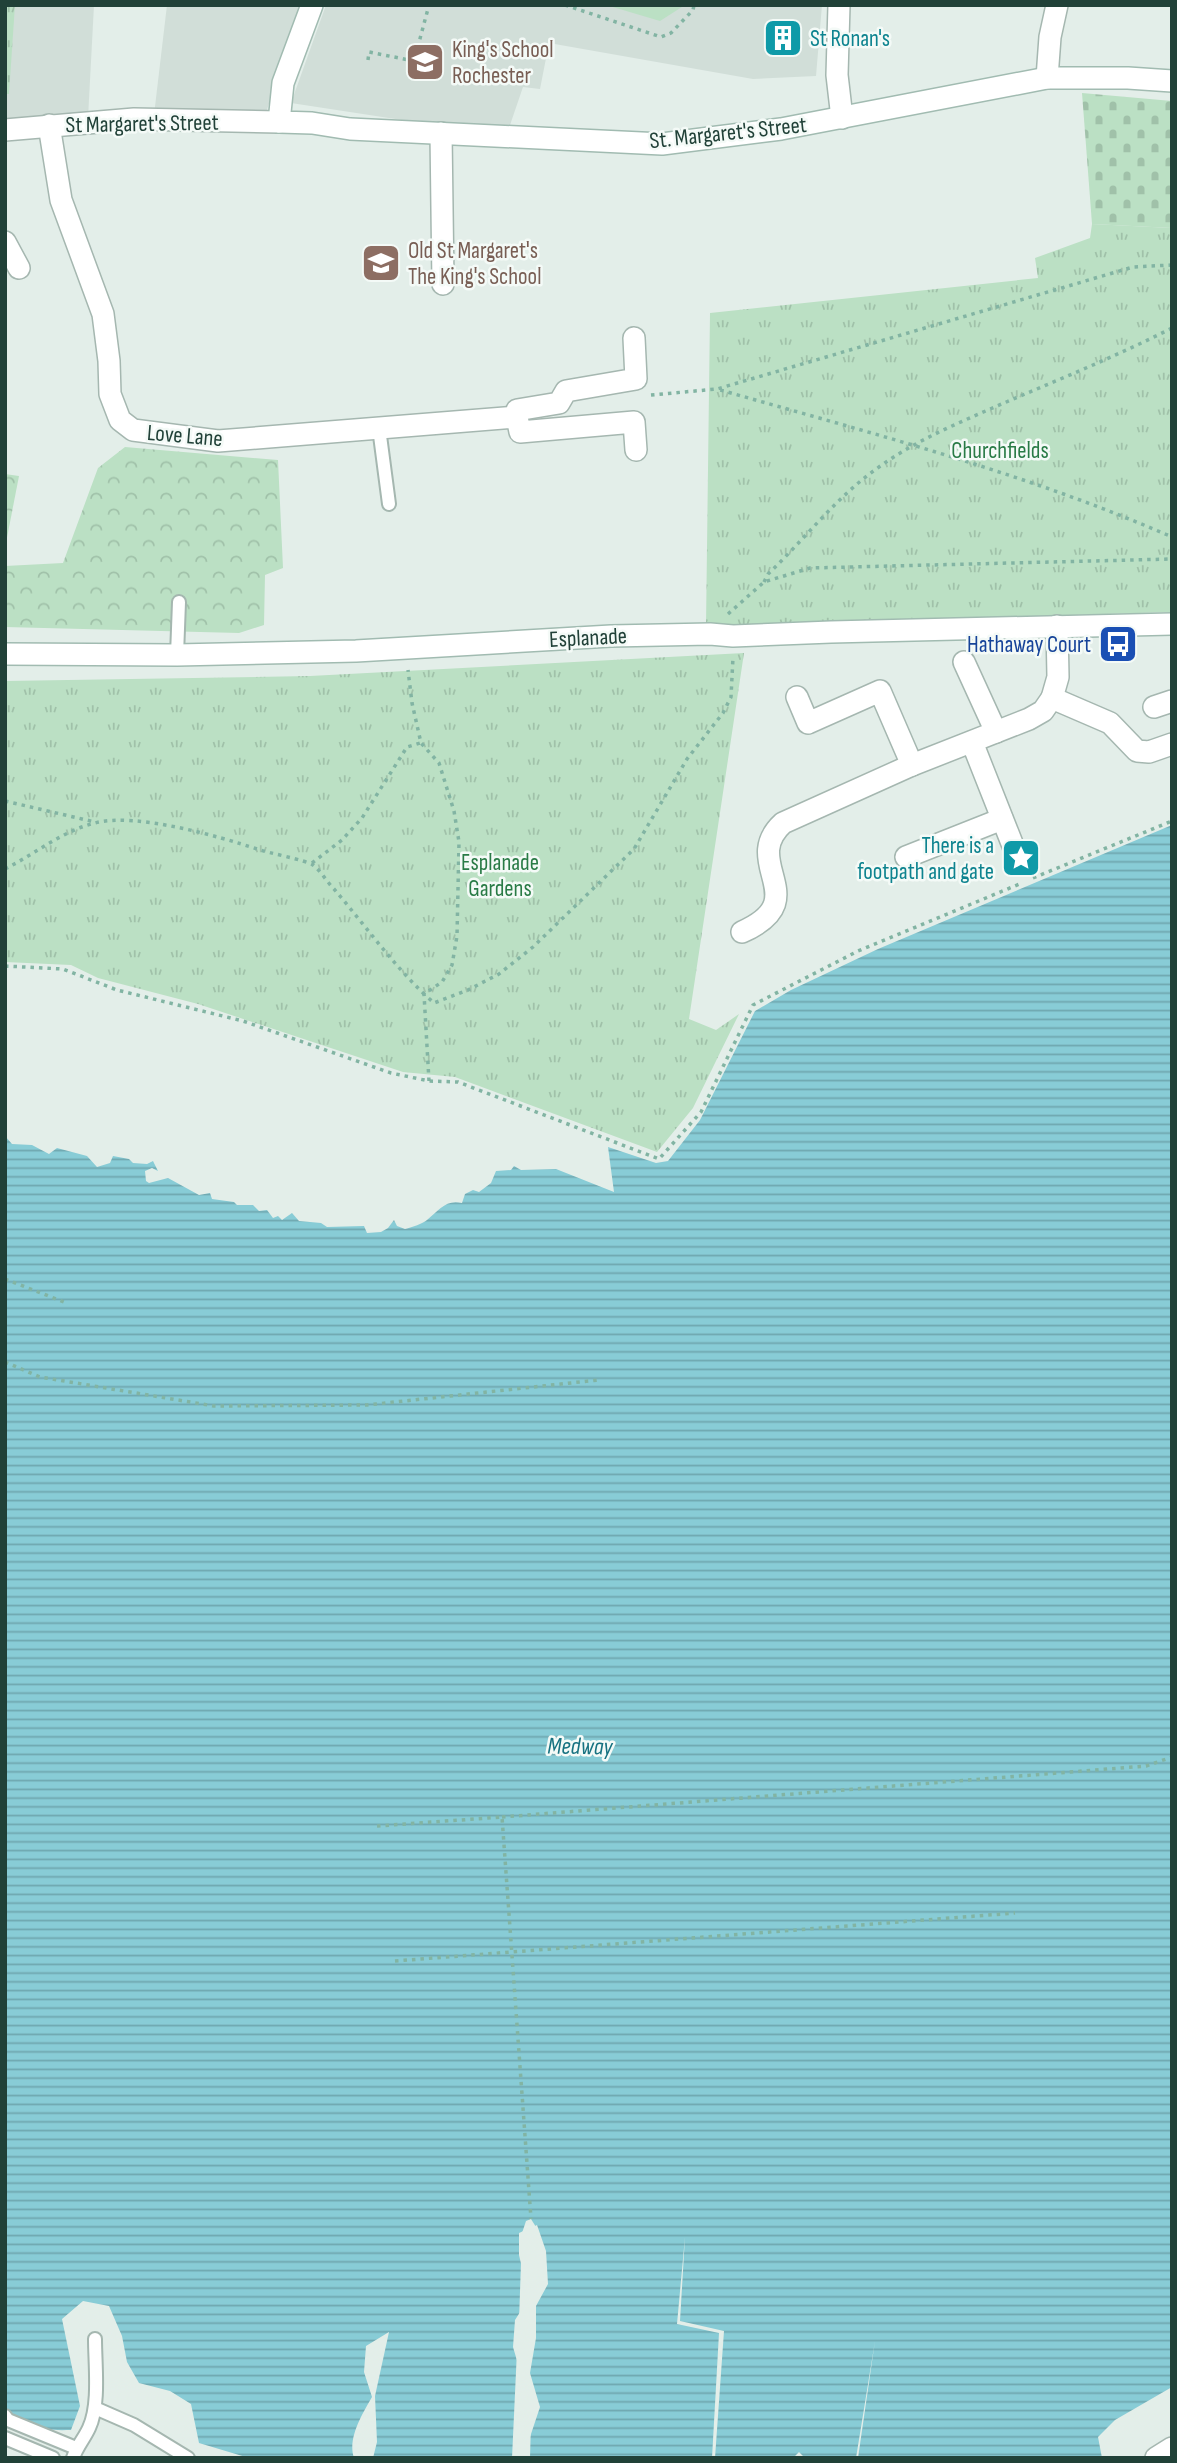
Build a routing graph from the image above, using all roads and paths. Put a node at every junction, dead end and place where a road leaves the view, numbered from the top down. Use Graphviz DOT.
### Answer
graph roads {
  1 [pos="312,5"];
  2 [pos="429,5"];
  3 [pos="565,5"];
  4 [pos="694,5"];
  5 [pos="839,5"];
  6 [pos="1057,5"];
  7 [pos="368,60"];
  8 [pos="1047,78"];
  9 [pos="1172,81"];
  10 [pos="842,118"];
  11 [pos="279,122"];
  12 [pos="49,125"];
  13 [pos="5,130"];
  14 [pos="441,133"];
  15 [pos="5,242"];
  16 [pos="1172,265"];
  17 [pos="19,268"];
  18 [pos="443,284"];
  19 [pos="1172,328"];
  20 [pos="634,338"];
  21 [pos="517,417"];
  22 [pos="379,428"];
  23 [pos="914,446"];
  24 [pos="636,450"];
  25 [pos="389,504"];
  26 [pos="1172,537"];
  27 [pos="1172,559"];
  28 [pos="764,582"];
  29 [pos="179,602"];
  30 [pos="1172,624"];
  31 [pos="1057,626"];
  32 [pos="710,634"];
  33 [pos="733,636"];
  34 [pos="406,646"];
  35 [pos="5,654"];
  36 [pos="177,655"];
  37 [pos="964,662"];
  38 [pos="796,697"];
  39 [pos="1052,698"];
  40 [pos="996,732"];
  41 [pos="972,742"];
  42 [pos="421,743"];
  43 [pos="1172,744"];
  44 [pos="912,765"];
  45 [pos="5,802"];
  46 [pos="1002,819"];
  47 [pos="1172,821"];
  48 [pos="96,822"];
  49 [pos="906,857"];
  50 [pos="1019,861"];
  51 [pos="312,863"];
  52 [pos="5,869"];
  53 [pos="743,932"];
  54 [pos="5,966"];
  55 [pos="424,995"];
  56 [pos="429,1081"];
  57 [pos="5,1279"];
  58 [pos="64,1302"];
  59 [pos="5,1362"];
  60 [pos="598,1380"];
  61 [pos="1172,1757"];
  62 [pos="502,1816"];
  63 [pos="377,1826"];
  64 [pos="1015,1913"];
  65 [pos="511,1952"];
  66 [pos="395,1961"];
  67 [pos="531,2219"];
  68 [pos="95,2339"];
  69 [pos="94,2408"];
  70 [pos="5,2416"];
  71 [pos="5,2438"];
  72 [pos="1172,2448"];
  73 [pos="75,2453"];
  74 [pos="53,2458"];
  75 [pos="188,2458"];
  76 [pos="1156,2458"];
  1 -- 11 [label="street"];
  2 -- 7 [label="path"];
  3 -- 4 [label="path"];
  5 -- 10 [label="street"];
  6 -- 8 [label="street"];
  8 -- 9 [label="street"];
  8 -- 10 [label="street, St. Margaret's Street"];
  10 -- 14 [label="street, St. Margaret's Street"];
  11 -- 12 [label="street, St Margaret's Street"];
  11 -- 14 [label="street, St. Margaret's Street"];
  12 -- 13 [label="street, St Margaret's Street"];
  12 -- 22 [label="street, Love Lane"];
  14 -- 18 [label="street"];
  15 -- 17 [label="street"];
  16 -- 23 [label="path"];
  19 -- 23 [label="path"];
  20 -- 21 [label="street, Love Lane"];
  21 -- 22 [label="street, Love Lane"];
  21 -- 24 [label="street"];
  22 -- 25 [label="lane"];
  23 -- 26 [label="path"];
  23 -- 28 [label="path"];
  27 -- 28 [label="path"];
  28 -- 32 [label="path"];
  29 -- 36 [label="lane"];
  30 -- 31 [label="street, Esplanade"];
  31 -- 33 [label="street, Esplanade"];
  31 -- 39 [label="street"];
  32 -- 33 [label="street, Esplanade"];
  32 -- 34 [label="street, Esplanade"];
  33 -- 55 [label="path"];
  34 -- 36 [label="street, Esplanade"];
  34 -- 42 [label="path"];
  35 -- 36 [label="street, Esplanade"];
  37 -- 40 [label="street"];
  38 -- 44 [label="street"];
  39 -- 40 [label="street"];
  39 -- 43 [label="street"];
  40 -- 41 [label="street"];
  41 -- 44 [label="street"];
  41 -- 46 [label="street"];
  42 -- 51 [label="path"];
  42 -- 55 [label="path"];
  44 -- 53 [label="street"];
  45 -- 48 [label="path"];
  46 -- 49 [label="street"];
  46 -- 50 [label="street"];
  47 -- 56 [label="path"];
  48 -- 51 [label="path"];
  48 -- 52 [label="path"];
  51 -- 55 [label="path"];
  54 -- 56 [label="path"];
  55 -- 56 [label="path"];
  57 -- 58 [label="path"];
  59 -- 60 [label="path"];
  61 -- 62 [label="path"];
  62 -- 63 [label="path"];
  62 -- 65 [label="path"];
  64 -- 65 [label="path"];
  65 -- 66 [label="path"];
  65 -- 67 [label="path"];
  68 -- 69 [label="lane"];
  69 -- 73 [label="lane"];
  69 -- 75 [label="lane"];
  70 -- 73 [label="lane"];
  71 -- 74 [label="lane"];
  72 -- 76 [label="street"];
}
